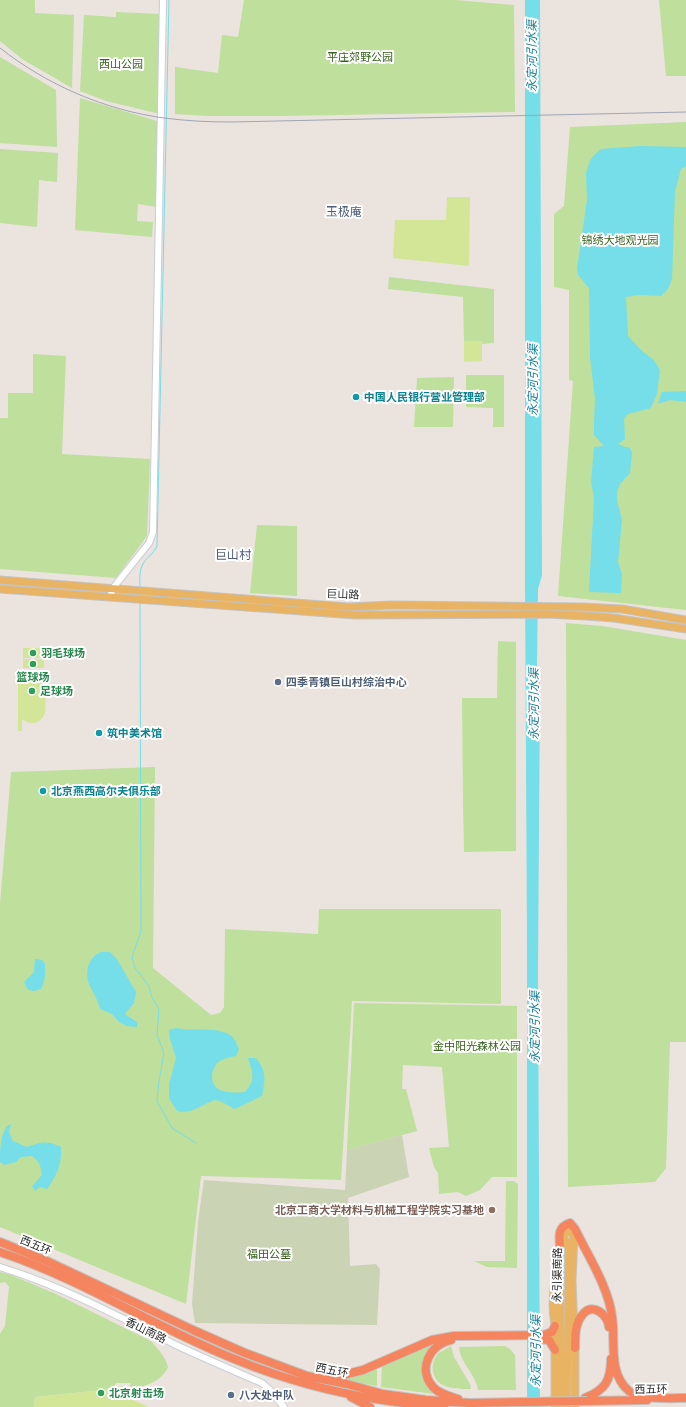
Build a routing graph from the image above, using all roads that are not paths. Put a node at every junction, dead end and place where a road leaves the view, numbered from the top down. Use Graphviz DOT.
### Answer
graph roads {
  1 [pos="163,0"];
  2 [pos="0,580"];
  3 [pos="113,588"];
  4 [pos="0,589"];
  5 [pos="110,597"];
  6 [pos="686,620"];
  7 [pos="686,629"];
  8 [pos="0,1242"];
  9 [pos="560,1246"];
  10 [pos="0,1252"];
  11 [pos="560,1262"];
  12 [pos="0,1267"];
  13 [pos="556,1326"];
  14 [pos="522,1337"];
  15 [pos="549,1337"];
  16 [pos="575,1348"];
  17 [pos="555,1350"];
  18 [pos="307,1376"];
  19 [pos="374,1399"];
  20 [pos="686,1399"];
  21 [pos="586,1400"];
  22 [pos="470,1403"];
  23 [pos="571,1405"];
  24 [pos="284,1407"];
  25 [pos="444,1407"];
  26 [pos="555,1407"];
  27 [pos="561,1407"];
  1 -- 3 [label="street"];
  2 -- 3 [label="main road, 巨山路"];
  3 -- 5 [label="street"];
  3 -- 6 [label="main road, 巨山路"];
  4 -- 5 [label="main road, 巨山路"];
  5 -- 7 [label="main road, 巨山路"];
  8 -- 18 [label="highway, 西五环"];
  9 -- 11 [label="main road, 永引渠南路"];
  9 -- 16 [label="main road"];
  9 -- 20 [label="highway"];
  9 -- 23 [label="main road, 永引渠南路"];
  10 -- 19 [label="highway, 西五环"];
  11 -- 13 [label="main road"];
  11 -- 27 [label="main road, 永引渠南路"];
  12 -- 24 [label="street, 香山南路"];
  13 -- 15 [label="highway"];
  13 -- 17 [label="main road"];
  14 -- 15 [label="highway"];
  14 -- 18 [label="highway"];
  14 -- 22 [label="highway"];
  15 -- 17 [label="highway"];
  16 -- 21 [label="highway"];
  16 -- 23 [label="main road"];
  17 -- 26 [label="main road"];
  18 -- 19 [label="highway, 西五环"];
  19 -- 22 [label="highway, 西五环"];
  19 -- 25 [label="highway, 西五环"];
  20 -- 21 [label="highway, 西五环"];
  21 -- 23 [label="highway, 西五环, bridge"];
  22 -- 23 [label="highway, 西五环, bridge"];
}
